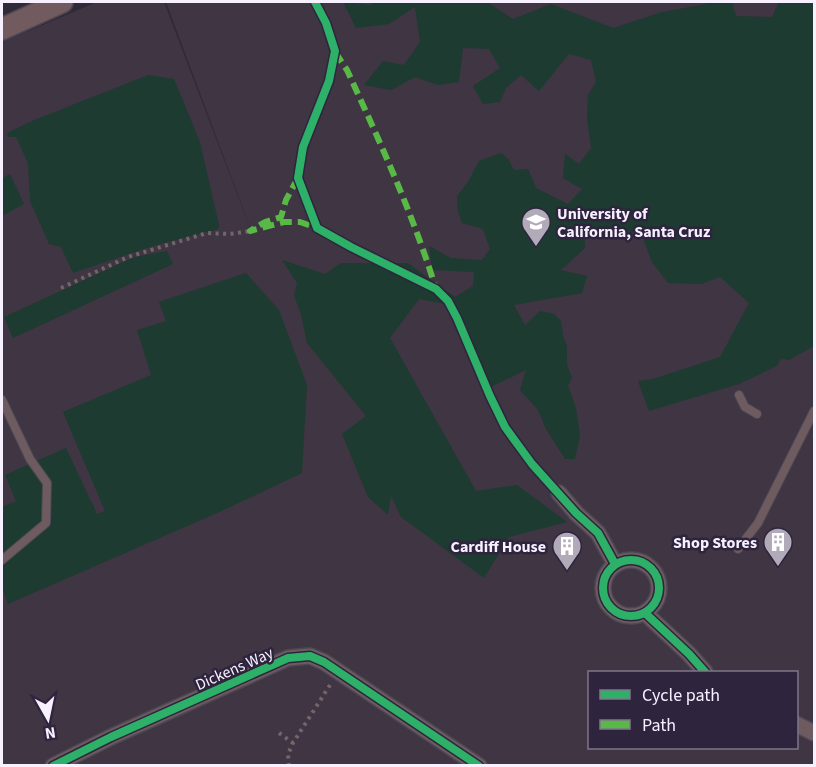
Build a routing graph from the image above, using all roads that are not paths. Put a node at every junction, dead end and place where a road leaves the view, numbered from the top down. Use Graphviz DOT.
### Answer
graph roads {
  1 [pos="62,2"];
  2 [pos="315,2"];
  3 [pos="2,29"];
  4 [pos="739,395"];
  5 [pos="2,400"];
  6 [pos="814,411"];
  7 [pos="757,414"];
  8 [pos="559,493"];
  9 [pos="738,549"];
  10 [pos="2,560"];
  11 [pos="615,564"];
  12 [pos="645,613"];
  13 [pos="704,671"];
  14 [pos="798,725"];
  15 [pos="814,733"];
  16 [pos="53,765"];
  17 [pos="479,765"];
  1 -- 3 [label="main road"];
  2 -- 8 [label="lane"];
  4 -- 7 [label="lane"];
  5 -- 10 [label="lane"];
  6 -- 9 [label="lane"];
  8 -- 11 [label="street"];
  11 -- 12 [label="street"];
  11 -- 12 [label="street"];
  12 -- 13 [label="street"];
  14 -- 15 [label="street"];
  16 -- 17 [label="street, Dickens Way"];
}
